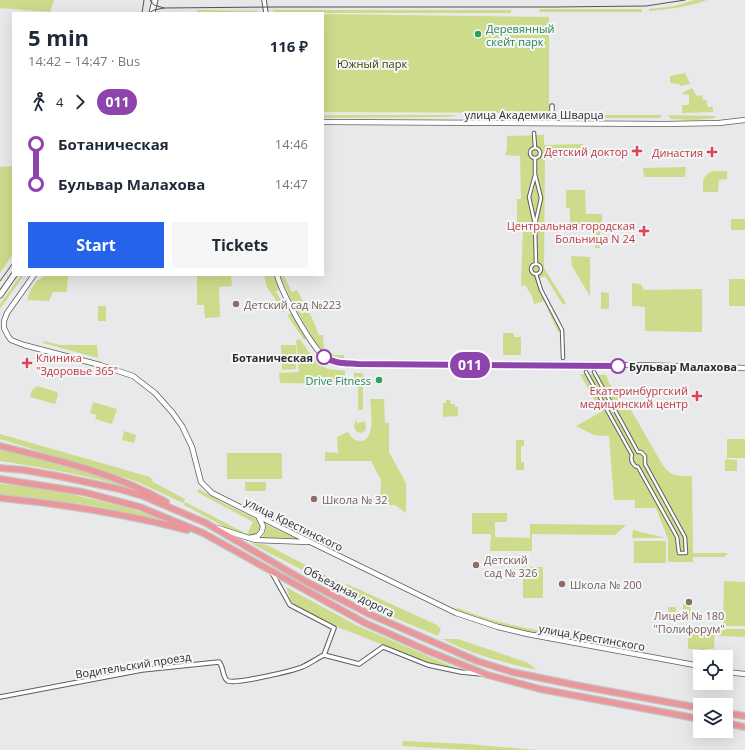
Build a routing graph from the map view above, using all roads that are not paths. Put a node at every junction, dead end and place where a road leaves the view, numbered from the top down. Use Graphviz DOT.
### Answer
graph roads {
  1 [pos="155,0"];
  2 [pos="264,0"];
  3 [pos="152,12"];
  4 [pos="266,12"];
  5 [pos="552,106"];
  6 [pos="745,120"];
  7 [pos="324,122"];
  8 [pos="552,123"];
  9 [pos="534,133"];
  10 [pos="535,147"];
  11 [pos="535,158"];
  12 [pos="535,174"];
  13 [pos="535,225"];
  14 [pos="536,263"];
  15 [pos="536,274"];
  16 [pos="13,276"];
  17 [pos="33,276"];
  18 [pos="277,276"];
  19 [pos="0,295"];
  20 [pos="563,358"];
  21 [pos="745,368"];
  22 [pos="586,372"];
  23 [pos="594,372"];
  24 [pos="0,446"];
  25 [pos="638,452"];
  26 [pos="632,455"];
  27 [pos="645,464"];
  28 [pos="638,467"];
  29 [pos="0,468"];
  30 [pos="0,479"];
  31 [pos="0,498"];
  32 [pos="187,514"];
  33 [pos="258,516"];
  34 [pos="206,523"];
  35 [pos="202,533"];
  36 [pos="246,538"];
  37 [pos="310,542"];
  38 [pos="270,570"];
  39 [pos="324,655"];
  40 [pos="693,665"];
  41 [pos="733,673"];
  42 [pos="745,674"];
  43 [pos="488,675"];
  44 [pos="0,698"];
  45 [pos="693,707"];
  46 [pos="733,714"];
  47 [pos="745,716"];
  48 [pos="693,718"];
  49 [pos="733,725"];
  50 [pos="745,727"];
  1 -- 3 [label="main road"];
  2 -- 4 [label="street"];
  5 -- 8 [label="street"];
  6 -- 8 [label="street, улица Академика Шварца"];
  7 -- 8 [label="street, улица Академика Шварца"];
  9 -- 10 [label="street"];
  10 -- 11 [label="street"];
  10 -- 11 [label="street"];
  11 -- 12 [label="street"];
  12 -- 13 [label="street"];
  12 -- 13 [label="street"];
  13 -- 14 [label="street"];
  14 -- 15 [label="street"];
  14 -- 15 [label="street"];
  15 -- 20 [label="street"];
  16 -- 19 [label="main road"];
  17 -- 33 [label="street, улица Крестинского"];
  18 -- 21 [label="street"];
  22 -- 26 [label="street"];
  23 -- 25 [label="street"];
  24 -- 32 [label="main road"];
  25 -- 26 [label="street"];
  25 -- 27 [label="street"];
  26 -- 28 [label="street"];
  27 -- 28 [label="street"];
  27 -- 28 [label="street"];
  29 -- 32 [label="main road, Объездная дорога"];
  30 -- 35 [label="main road, Объездная дорога"];
  31 -- 35 [label="main road"];
  32 -- 34 [label="main road, Объездная дорога"];
  33 -- 36 [label="street"];
  33 -- 37 [label="street, улица Крестинского"];
  34 -- 36 [label="street"];
  34 -- 45 [label="main road, Объездная дорога"];
  35 -- 38 [label="main road, Объездная дорога"];
  36 -- 37 [label="street"];
  37 -- 40 [label="street, улица Крестинского"];
  38 -- 39 [label="street"];
  38 -- 43 [label="main road, Объездная дорога"];
  39 -- 43 [label="street"];
  39 -- 44 [label="street, Водительский проезд"];
  41 -- 42 [label="street"];
  43 -- 48 [label="main road, Объездная дорога"];
  46 -- 47 [label="main road"];
  49 -- 50 [label="main road"];
}
